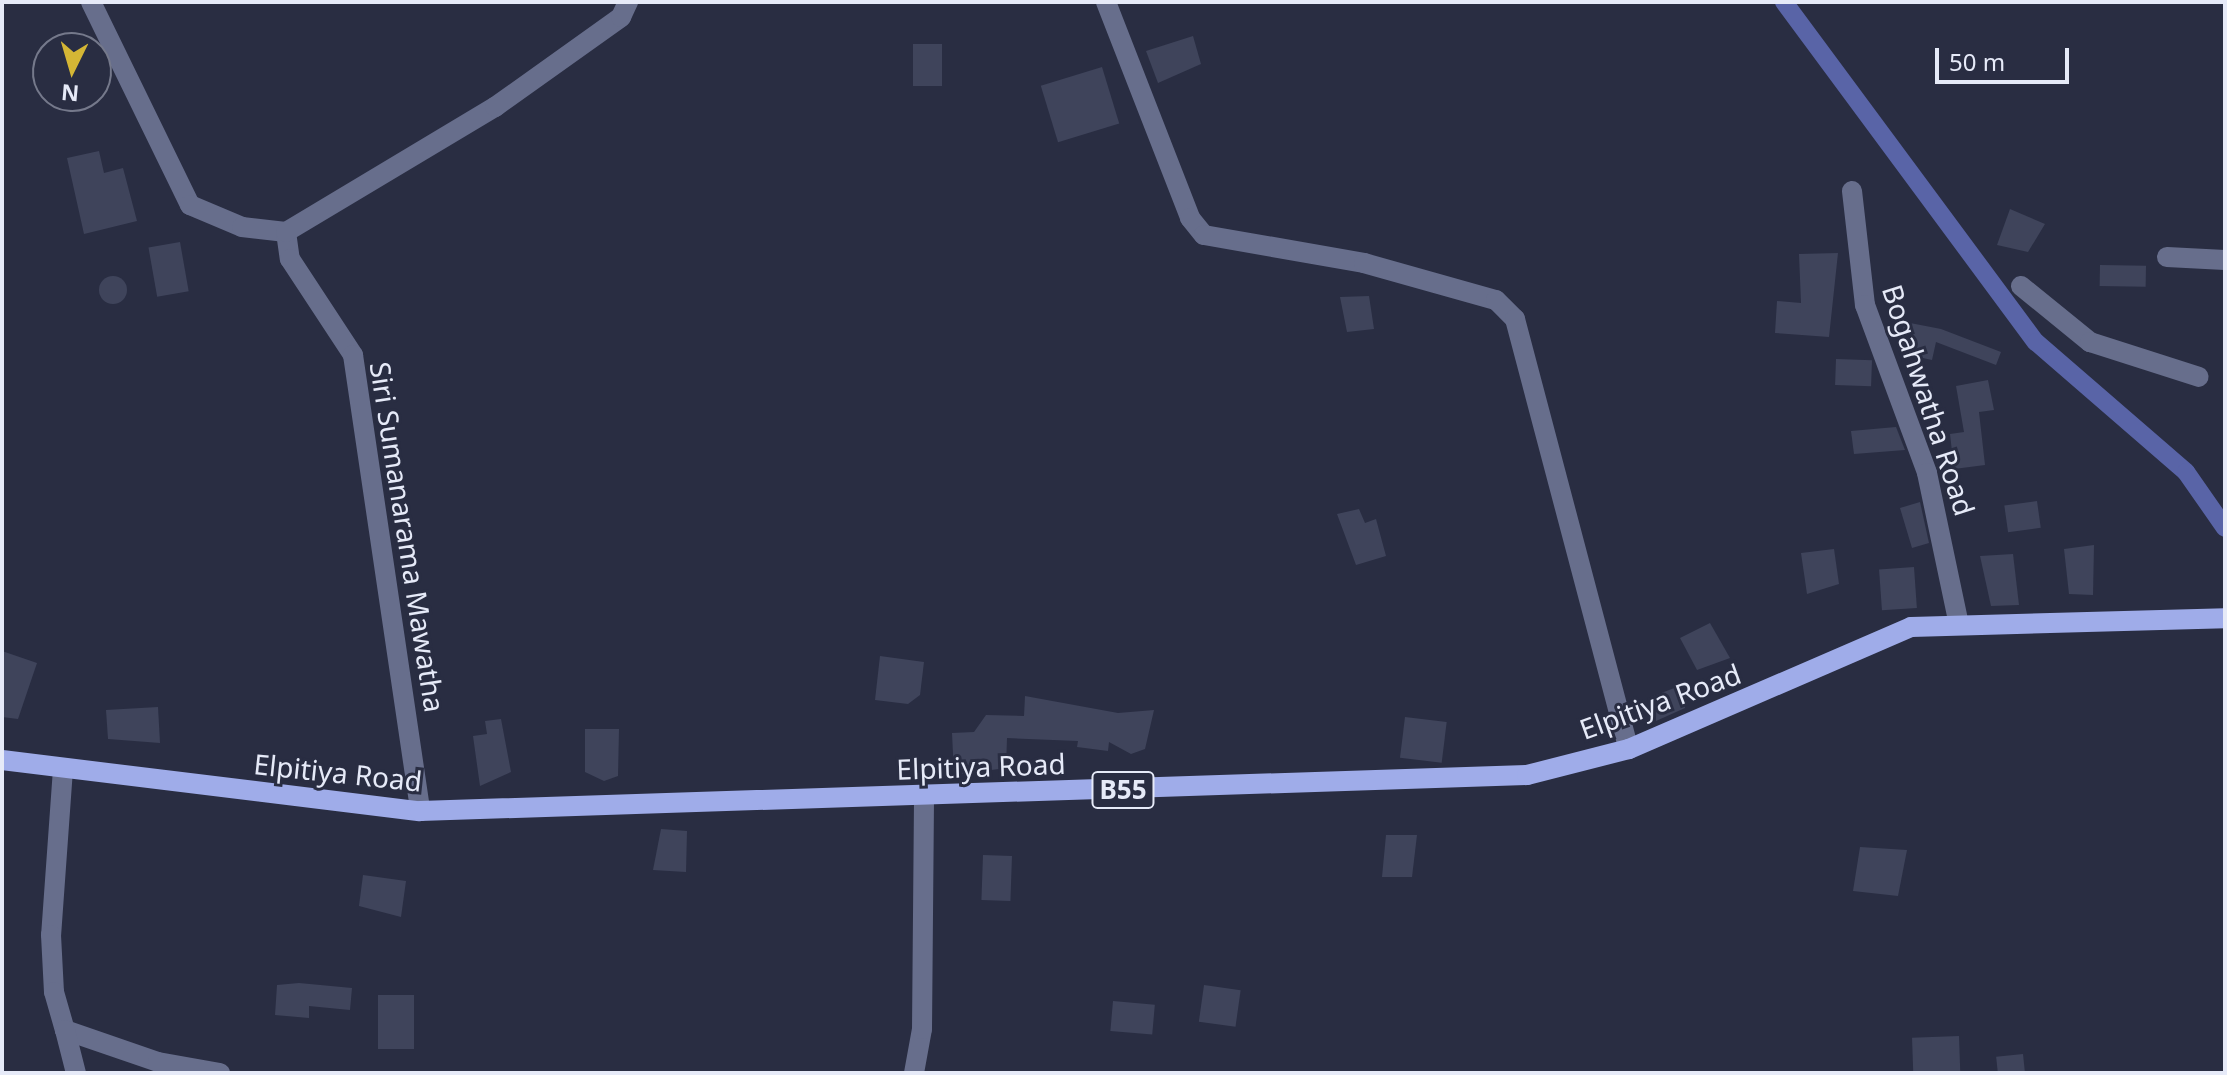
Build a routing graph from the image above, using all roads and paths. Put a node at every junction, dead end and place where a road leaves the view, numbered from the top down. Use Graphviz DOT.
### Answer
graph roads {
  1 [pos="91,2"];
  2 [pos="628,2"];
  3 [pos="1106,2"];
  4 [pos="1852,191"];
  5 [pos="286,232"];
  6 [pos="2167,257"];
  7 [pos="2225,260"];
  8 [pos="2021,286"];
  9 [pos="2199,377"];
  10 [pos="2222,618"];
  11 [pos="1959,625"];
  12 [pos="1629,749"];
  13 [pos="2,760"];
  14 [pos="63,769"];
  15 [pos="924,796"];
  16 [pos="420,811"];
  17 [pos="65,1030"];
  18 [pos="76,1073"];
  19 [pos="220,1073"];
  20 [pos="914,1073"];
  1 -- 5 [label="street"];
  2 -- 5 [label="street"];
  3 -- 12 [label="street"];
  4 -- 11 [label="street, Bogahwatha Road"];
  5 -- 16 [label="street, Siri Sumanarama Mawatha"];
  6 -- 7 [label="street"];
  8 -- 9 [label="street"];
  10 -- 11 [label="main road, Elpitiya Road / B55"];
  11 -- 12 [label="main road, Elpitiya Road / B55"];
  12 -- 15 [label="main road, Elpitiya Road / B55"];
  13 -- 14 [label="main road, Elpitiya Road / B55"];
  14 -- 16 [label="main road, Elpitiya Road / B55"];
  14 -- 17 [label="street"];
  15 -- 16 [label="main road, Elpitiya Road / B55"];
  15 -- 20 [label="street"];
  17 -- 18 [label="street"];
  17 -- 19 [label="street"];
}
